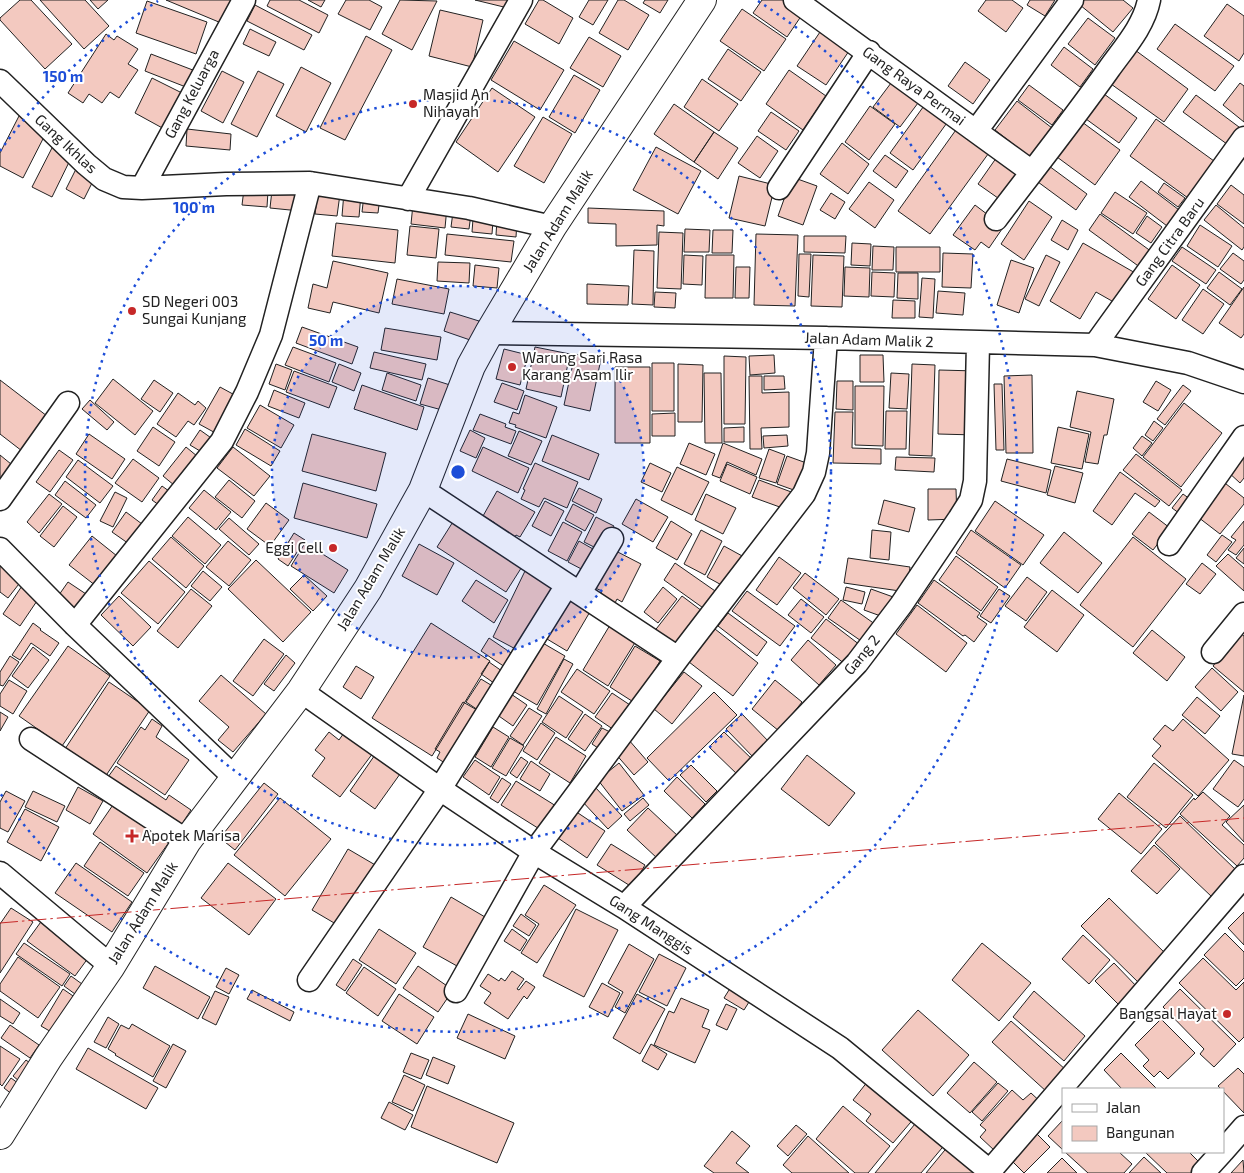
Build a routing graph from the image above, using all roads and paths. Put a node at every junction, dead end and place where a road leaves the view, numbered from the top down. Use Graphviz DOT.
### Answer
graph roads {
  1 [pos="244,0"];
  2 [pos="521,0"];
  3 [pos="702,0"];
  4 [pos="795,0"];
  5 [pos="1072,0"];
  6 [pos="1149,0"];
  7 [pos="869,52"];
  8 [pos="0,81"];
  9 [pos="976,131"];
  10 [pos="1244,138"];
  11 [pos="1032,172"];
  12 [pos="310,183"];
  13 [pos="142,188"];
  14 [pos="779,188"];
  15 [pos="408,198"];
  16 [pos="996,219"];
  17 [pos="552,227"];
  18 [pos="489,333"];
  19 [pos="826,338"];
  20 [pos="978,343"];
  21 [pos="1095,346"];
  22 [pos="1244,382"];
  23 [pos="68,403"];
  24 [pos="1244,437"];
  25 [pos="423,490"];
  26 [pos="0,499"];
  27 [pos="612,539"];
  28 [pos="1169,544"];
  29 [pos="0,548"];
  30 [pos="573,589"];
  31 [pos="1244,614"];
  32 [pos="76,625"];
  33 [pos="1213,652"];
  34 [pos="678,658"];
  35 [pos="300,691"];
  36 [pos="32,738"];
  37 [pos="234,777"];
  38 [pos="440,790"];
  39 [pos="187,841"];
  40 [pos="534,852"];
  41 [pos="0,873"];
  42 [pos="1244,876"];
  43 [pos="624,907"];
  44 [pos="111,966"];
  45 [pos="309,980"];
  46 [pos="456,991"];
  47 [pos="1063,1088"];
  48 [pos="1062,1089"];
  49 [pos="1244,1127"];
  50 [pos="0,1135"];
  51 [pos="1224,1149"];
  52 [pos="1220,1153"];
  53 [pos="991,1172"];
  54 [pos="1203,1173"];
  1 -- 13 [label="street, Gang Keluarga"];
  2 -- 15 [label="street"];
  3 -- 17 [label="street, Jalan Adam Malik"];
  4 -- 7 [label="street, Gang Raya Permai"];
  5 -- 9 [label="street"];
  6 -- 11 [label="street"];
  7 -- 9 [label="street, Gang Raya Permai"];
  7 -- 14 [label="street"];
  8 -- 13 [label="street, Gang Ikhlas"];
  9 -- 11 [label="street, Gang Raya Permai"];
  10 -- 21 [label="street, Gang Citra Baru"];
  11 -- 16 [label="street"];
  12 -- 13 [label="street, Gang Ikhlas"];
  12 -- 15 [label="street, Gang Ikhlas"];
  12 -- 32 [label="street"];
  15 -- 17 [label="street, Gang Ikhlas"];
  17 -- 18 [label="street, Jalan Adam Malik"];
  18 -- 19 [label="street, Jalan Adam Malik 2"];
  18 -- 25 [label="street, Jalan Adam Malik"];
  19 -- 20 [label="street, Jalan Adam Malik 2"];
  19 -- 34 [label="street"];
  20 -- 21 [label="street, Jalan Adam Malik 2"];
  20 -- 43 [label="street, Gang 2"];
  21 -- 22 [label="street, Jalan Adam Malik 2"];
  23 -- 26 [label="street"];
  24 -- 28 [label="street"];
  25 -- 30 [label="street"];
  25 -- 35 [label="street, Jalan Adam Malik"];
  27 -- 30 [label="street"];
  29 -- 32 [label="street"];
  30 -- 34 [label="street"];
  30 -- 38 [label="street"];
  31 -- 33 [label="street"];
  32 -- 37 [label="street"];
  34 -- 40 [label="street"];
  35 -- 37 [label="street, Jalan Adam Malik"];
  35 -- 38 [label="street, Gang Manggis"];
  36 -- 39 [label="street"];
  37 -- 39 [label="street, Jalan Adam Malik"];
  38 -- 40 [label="street, Gang Manggis"];
  38 -- 45 [label="street"];
  39 -- 44 [label="street, Jalan Adam Malik"];
  40 -- 43 [label="street, Gang Manggis"];
  40 -- 46 [label="street"];
  41 -- 44 [label="street"];
  42 -- 47 [label="street"];
  43 -- 53 [label="street, Gang Manggis"];
  44 -- 50 [label="street, Jalan Adam Malik"];
  48 -- 53 [label="street"];
  49 -- 51 [label="street"];
  52 -- 54 [label="street"];
}
